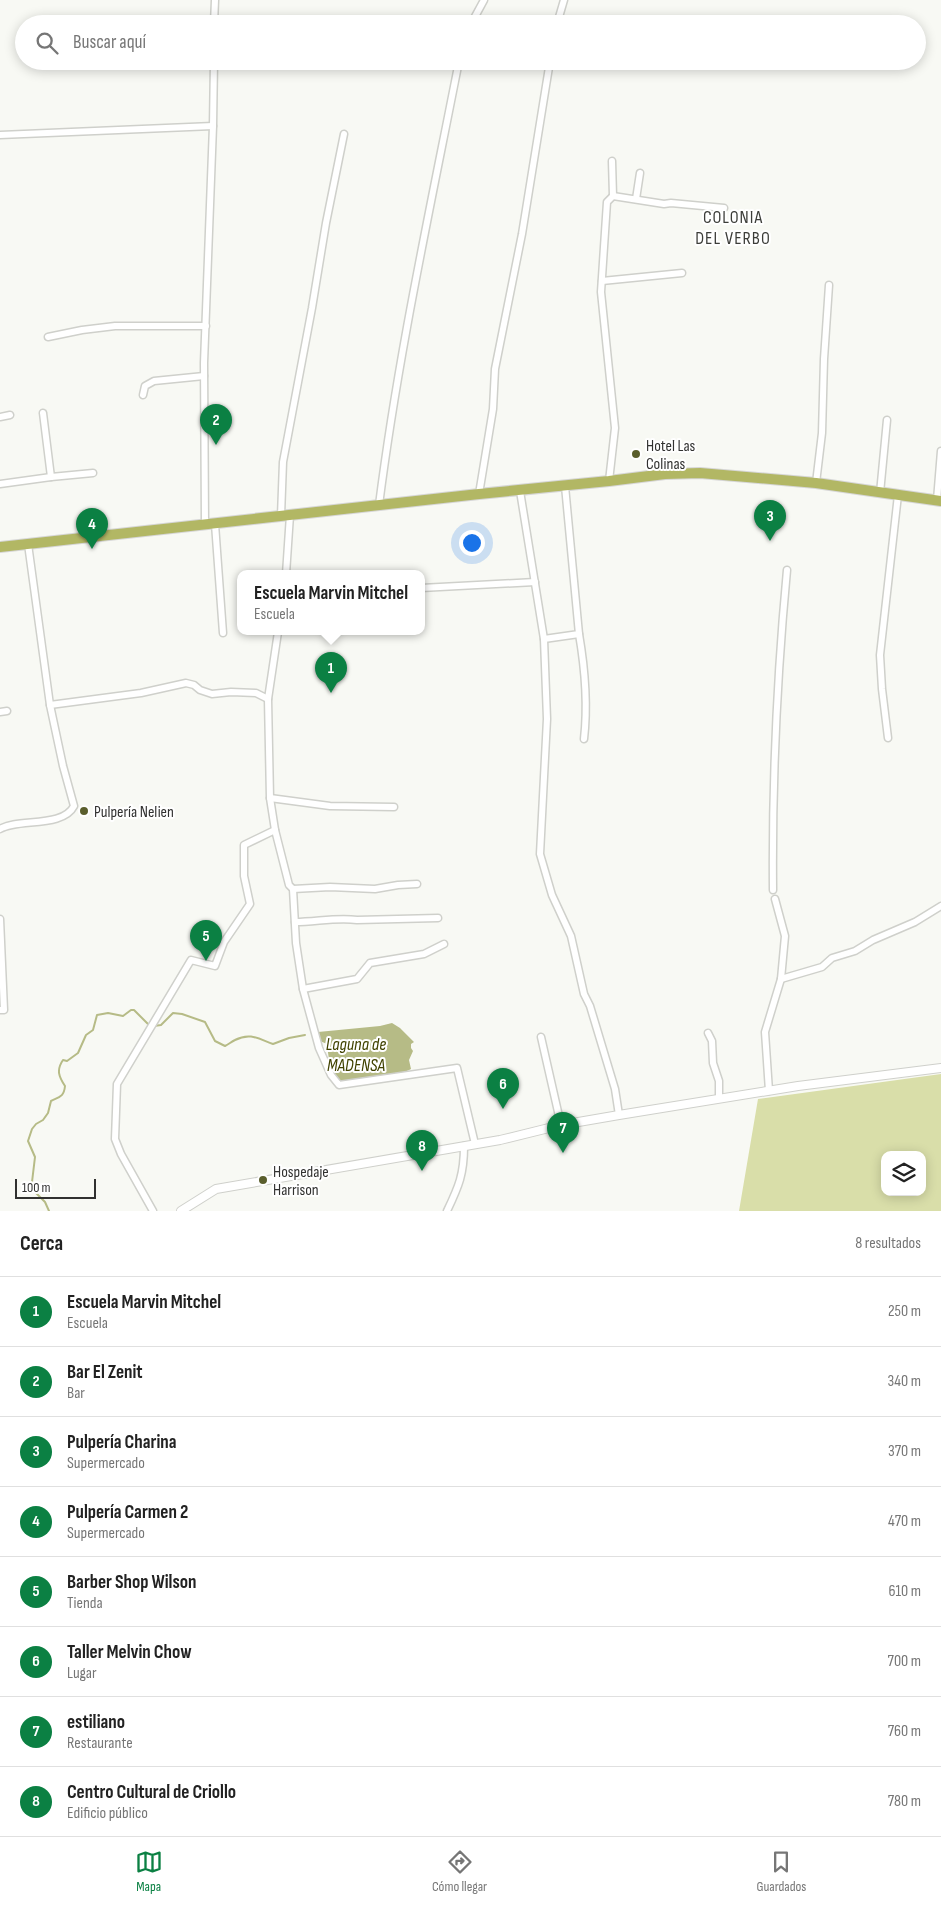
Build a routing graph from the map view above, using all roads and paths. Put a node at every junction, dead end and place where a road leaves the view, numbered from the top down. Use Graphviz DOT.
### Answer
graph roads {
  1 [pos="215,0"];
  2 [pos="484,0"];
  3 [pos="564,0"];
  4 [pos="214,15"];
  5 [pos="476,15"];
  6 [pos="560,15"];
  7 [pos="214,70"];
  8 [pos="457,70"];
  9 [pos="549,70"];
  10 [pos="213,126"];
  11 [pos="344,134"];
  12 [pos="0,135"];
  13 [pos="612,161"];
  14 [pos="640,173"];
  15 [pos="613,196"];
  16 [pos="636,199"];
  17 [pos="724,208"];
  18 [pos="682,273"];
  19 [pos="602,281"];
  20 [pos="829,286"];
  21 [pos="206,326"];
  22 [pos="48,337"];
  23 [pos="204,376"];
  24 [pos="144,395"];
  25 [pos="42,413"];
  26 [pos="10,415"];
  27 [pos="0,416"];
  28 [pos="887,420"];
  29 [pos="941,451"];
  30 [pos="93,473"];
  31 [pos="51,477"];
  32 [pos="609,481"];
  33 [pos="816,483"];
  34 [pos="0,484"];
  35 [pos="565,486"];
  36 [pos="520,491"];
  37 [pos="880,492"];
  38 [pos="479,494"];
  39 [pos="898,495"];
  40 [pos="939,500"];
  41 [pos="379,505"];
  42 [pos="285,515"];
  43 [pos="210,524"];
  44 [pos="28,544"];
  45 [pos="0,548"];
  46 [pos="286,570"];
  47 [pos="787,570"];
  48 [pos="535,582"];
  49 [pos="425,588"];
  50 [pos="223,633"];
  51 [pos="579,634"];
  52 [pos="278,635"];
  53 [pos="544,639"];
  54 [pos="268,698"];
  55 [pos="50,705"];
  56 [pos="888,738"];
  57 [pos="584,740"];
  58 [pos="270,798"];
  59 [pos="394,807"];
  60 [pos="0,829"];
  61 [pos="275,830"];
  62 [pos="417,884"];
  63 [pos="293,889"];
  64 [pos="773,890"];
  65 [pos="775,900"];
  66 [pos="941,906"];
  67 [pos="438,918"];
  68 [pos="0,919"];
  69 [pos="295,922"];
  70 [pos="444,944"];
  71 [pos="781,979"];
  72 [pos="303,989"];
  73 [pos="0,1010"];
  74 [pos="708,1033"];
  75 [pos="541,1037"];
  76 [pos="941,1068"];
  77 [pos="769,1091"];
  78 [pos="720,1098"];
  79 [pos="619,1115"];
  80 [pos="561,1125"];
  81 [pos="475,1144"];
  82 [pos="464,1146"];
  83 [pos="153,1211"];
  84 [pos="181,1211"];
  85 [pos="447,1211"];
  1 -- 4 [label="street"];
  2 -- 5 [label="street"];
  3 -- 6 [label="street"];
  7 -- 10 [label="street"];
  8 -- 41 [label="street"];
  9 -- 38 [label="street"];
  10 -- 12 [label="street"];
  10 -- 21 [label="street"];
  11 -- 42 [label="street"];
  13 -- 15 [label="street"];
  14 -- 16 [label="street"];
  15 -- 16 [label="street"];
  15 -- 19 [label="street"];
  16 -- 17 [label="street"];
  18 -- 19 [label="street"];
  19 -- 32 [label="street"];
  20 -- 33 [label="street"];
  21 -- 22 [label="street"];
  21 -- 23 [label="street"];
  23 -- 24 [label="street"];
  23 -- 43 [label="street"];
  25 -- 31 [label="street"];
  26 -- 27 [label="street"];
  28 -- 37 [label="street"];
  29 -- 40 [label="street"];
  30 -- 31 [label="street"];
  31 -- 34 [label="street"];
  32 -- 33 [label="highway"];
  32 -- 35 [label="highway"];
  33 -- 37 [label="highway"];
  35 -- 36 [label="highway"];
  35 -- 51 [label="street"];
  36 -- 38 [label="highway"];
  36 -- 48 [label="street"];
  37 -- 39 [label="highway"];
  38 -- 41 [label="highway"];
  39 -- 40 [label="highway"];
  39 -- 56 [label="street"];
  41 -- 42 [label="highway"];
  42 -- 43 [label="highway"];
  42 -- 46 [label="street"];
  43 -- 44 [label="highway"];
  43 -- 50 [label="street"];
  44 -- 45 [label="highway"];
  44 -- 55 [label="street"];
  47 -- 64 [label="street"];
  48 -- 49 [label="street"];
  48 -- 53 [label="street"];
  51 -- 53 [label="street"];
  51 -- 57 [label="street"];
  52 -- 54 [label="street"];
  53 -- 79 [label="street"];
  54 -- 55 [label="street"];
  54 -- 58 [label="street"];
  55 -- 60 [label="street"];
  58 -- 59 [label="street"];
  58 -- 61 [label="street"];
  61 -- 63 [label="street"];
  61 -- 83 [label="street"];
  62 -- 63 [label="street"];
  63 -- 69 [label="street"];
  65 -- 71 [label="street"];
  66 -- 71 [label="street"];
  67 -- 69 [label="street"];
  68 -- 73 [label="street"];
  69 -- 72 [label="street"];
  70 -- 72 [label="street"];
  71 -- 77 [label="street"];
  72 -- 81 [label="street"];
  74 -- 78 [label="street"];
  75 -- 80 [label="street"];
  76 -- 77 [label="street"];
  77 -- 78 [label="street"];
  78 -- 79 [label="street"];
  79 -- 80 [label="street"];
  80 -- 81 [label="street"];
  81 -- 82 [label="street"];
  82 -- 84 [label="street"];
  82 -- 85 [label="street"];
}
